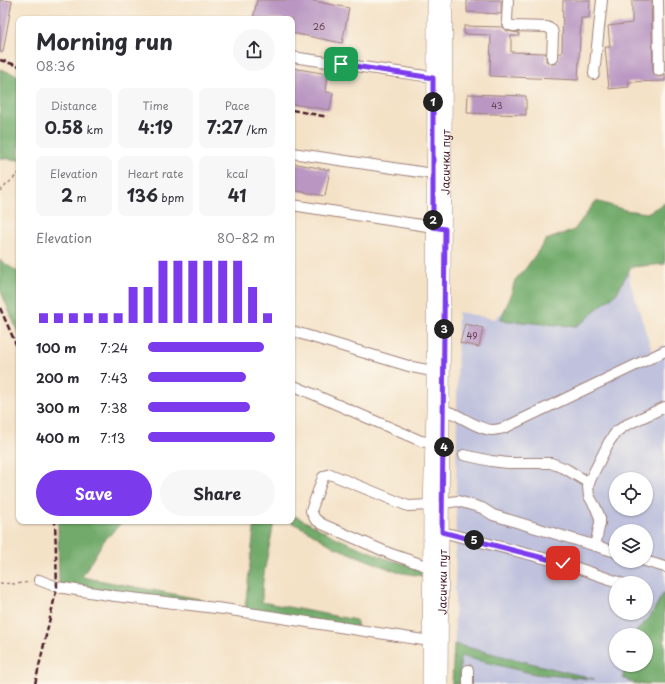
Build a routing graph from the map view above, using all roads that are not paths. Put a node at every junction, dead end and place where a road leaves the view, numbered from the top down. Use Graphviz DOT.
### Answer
graph roads {
  1 [pos="434,0"];
  2 [pos="446,0"];
  3 [pos="508,0"];
  4 [pos="602,0"];
  5 [pos="658,0"];
  6 [pos="440,18"];
  7 [pos="295,57"];
  8 [pos="552,58"];
  9 [pos="660,71"];
  10 [pos="594,74"];
  11 [pos="439,78"];
  12 [pos="295,153"];
  13 [pos="439,175"];
  14 [pos="295,205"];
  15 [pos="439,228"];
  16 [pos="295,332"];
  17 [pos="665,351"];
  18 [pos="438,371"];
  19 [pos="295,386"];
  20 [pos="665,408"];
  21 [pos="438,410"];
  22 [pos="438,444"];
  23 [pos="464,455"];
  24 [pos="589,483"];
  25 [pos="436,505"];
  26 [pos="442,532"];
  27 [pos="595,546"];
  28 [pos="609,550"];
  29 [pos="653,563"];
  30 [pos="665,567"];
  31 [pos="436,569"];
  32 [pos="609,579"];
  33 [pos="39,580"];
  34 [pos="435,642"];
  35 [pos="468,670"];
  36 [pos="430,684"];
  37 [pos="441,684"];
  38 [pos="468,684"];
  1 -- 6 [label="main road, Јасички пут"];
  2 -- 6 [label="main road, Јасички пут"];
  3 -- 8 [label="lane"];
  4 -- 10 [label="lane"];
  5 -- 9 [label="lane"];
  6 -- 11 [label="main road, Јасички пут"];
  7 -- 11 [label="lane"];
  11 -- 13 [label="main road, Јасички пут"];
  12 -- 13 [label="lane"];
  13 -- 15 [label="main road, Јасички пут"];
  14 -- 15 [label="lane"];
  15 -- 18 [label="main road, Јасички пут"];
  16 -- 18 [label="lane"];
  17 -- 21 [label="lane"];
  18 -- 21 [label="main road, Јасички пут"];
  19 -- 22 [label="lane"];
  20 -- 24 [label="lane"];
  21 -- 22 [label="main road, Јасички пут"];
  22 -- 25 [label="main road, Јасички пут"];
  23 -- 24 [label="lane"];
  24 -- 27 [label="lane"];
  25 -- 26 [label="main road, Јасички пут"];
  25 -- 27 [label="lane"];
  25 -- 31 [label="main road, Јасички пут"];
  25 -- 31 [label="lane"];
  26 -- 31 [label="main road, Јасички пут"];
  26 -- 32 [label="lane"];
  27 -- 28 [label="lane"];
  29 -- 30 [label="lane"];
  31 -- 34 [label="main road, Јасички пут"];
  33 -- 34 [label="lane"];
  34 -- 36 [label="main road, Јасички пут"];
  34 -- 37 [label="main road, Јасички пут"];
  35 -- 38 [label="lane"];
}
